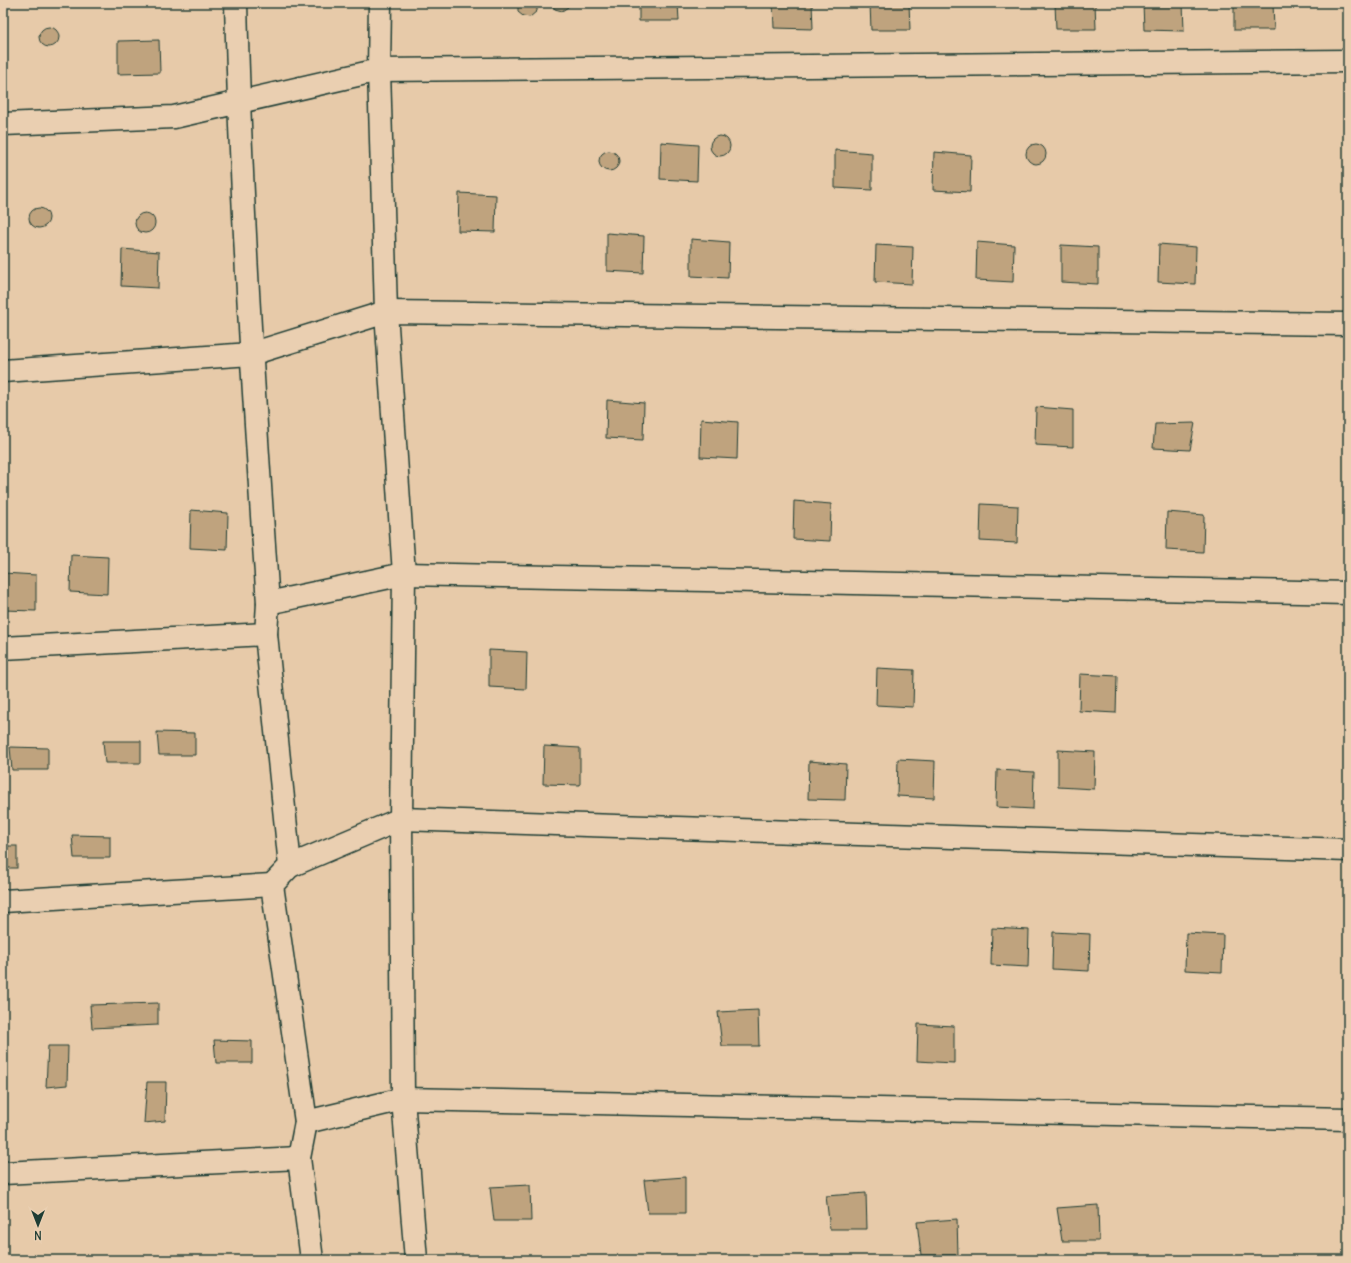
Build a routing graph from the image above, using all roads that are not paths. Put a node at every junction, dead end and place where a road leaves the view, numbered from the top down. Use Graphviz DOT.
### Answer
graph roads {
  1 [pos="236,3"];
  2 [pos="380,3"];
  3 [pos="1348,62"];
  4 [pos="379,70"];
  5 [pos="238,103"];
  6 [pos="3,124"];
  7 [pos="386,312"];
  8 [pos="1348,324"];
  9 [pos="251,354"];
  10 [pos="3,371"];
  11 [pos="404,574"];
  12 [pos="1348,593"];
  13 [pos="268,603"];
  14 [pos="266,634"];
  15 [pos="3,648"];
  16 [pos="401,819"];
  17 [pos="1348,850"];
  18 [pos="290,866"];
  19 [pos="272,885"];
  20 [pos="3,901"];
  21 [pos="402,1099"];
  22 [pos="1348,1119"];
  23 [pos="306,1122"];
  24 [pos="299,1158"];
  25 [pos="3,1173"];
  26 [pos="312,1260"];
  27 [pos="416,1260"];
  1 -- 5 [label="street"];
  2 -- 4 [label="street"];
  3 -- 4 [label="street"];
  4 -- 5 [label="street"];
  4 -- 7 [label="street"];
  5 -- 6 [label="street"];
  5 -- 9 [label="street"];
  7 -- 8 [label="street"];
  7 -- 9 [label="street"];
  7 -- 11 [label="street"];
  9 -- 10 [label="street"];
  9 -- 13 [label="street"];
  11 -- 12 [label="street"];
  11 -- 13 [label="street"];
  11 -- 16 [label="street"];
  13 -- 14 [label="street"];
  14 -- 15 [label="street"];
  14 -- 18 [label="street"];
  16 -- 17 [label="street"];
  16 -- 18 [label="street"];
  16 -- 21 [label="street"];
  18 -- 19 [label="street"];
  19 -- 20 [label="street"];
  19 -- 23 [label="street"];
  21 -- 22 [label="street"];
  21 -- 23 [label="street"];
  21 -- 27 [label="street"];
  23 -- 24 [label="street"];
  24 -- 25 [label="street"];
  24 -- 26 [label="street"];
}
